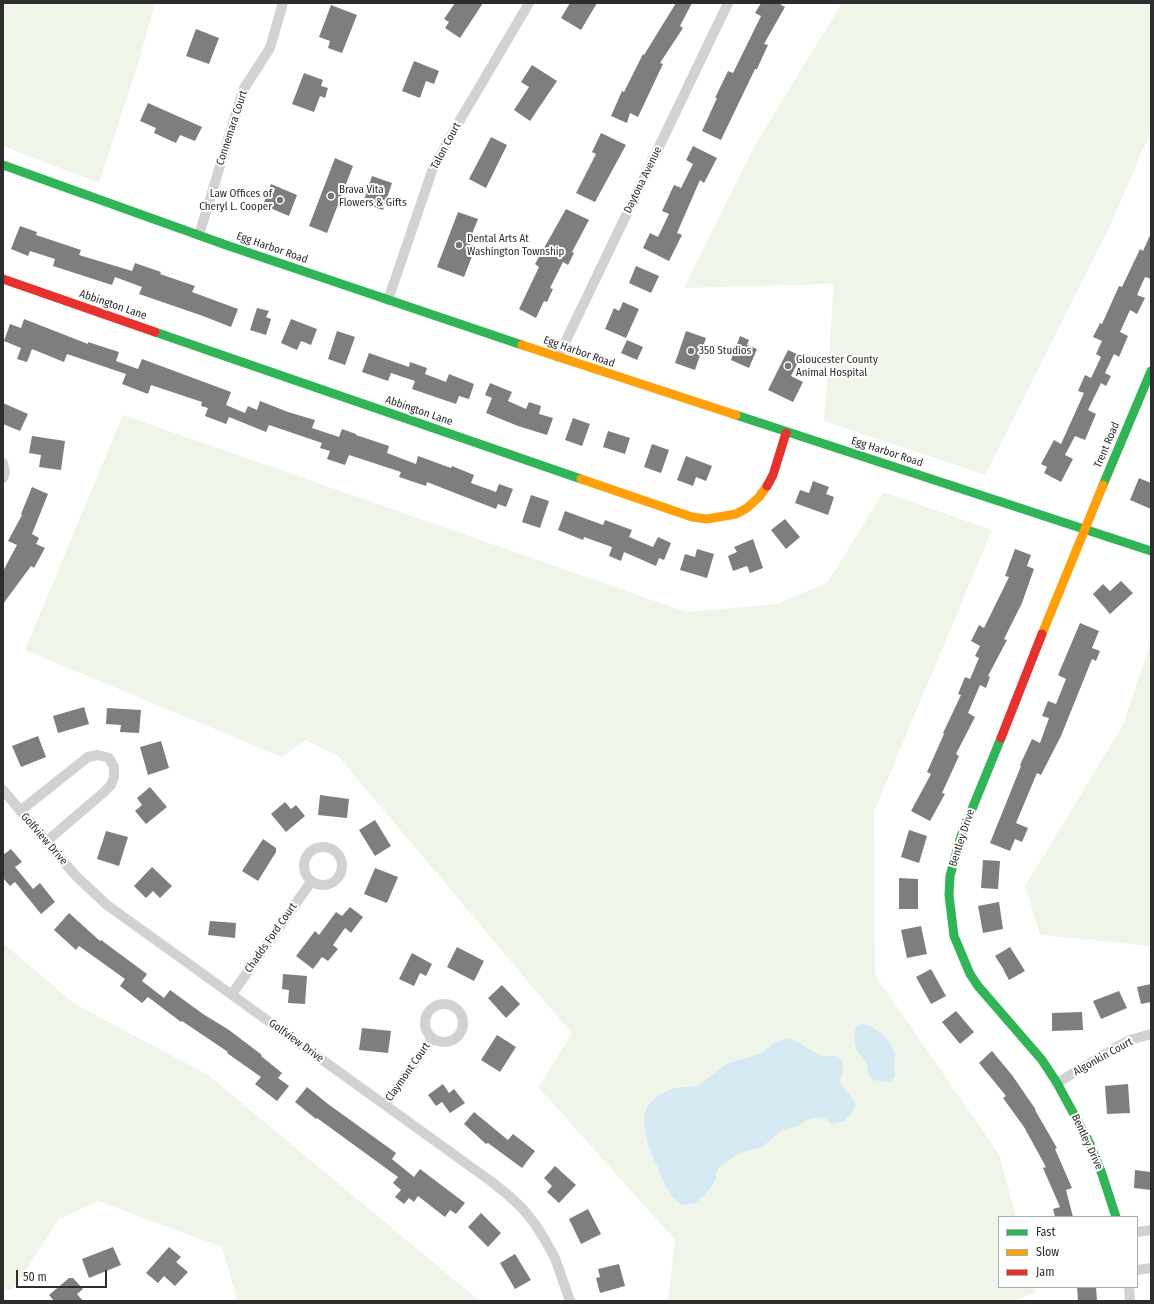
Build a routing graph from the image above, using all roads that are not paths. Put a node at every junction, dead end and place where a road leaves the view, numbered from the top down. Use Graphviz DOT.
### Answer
graph roads {
  1 [pos="283,3"];
  2 [pos="529,3"];
  3 [pos="728,3"];
  4 [pos="3,165"];
  5 [pos="198,235"];
  6 [pos="3,279"];
  7 [pos="388,300"];
  8 [pos="558,357"];
  9 [pos="1151,371"];
  10 [pos="786,433"];
  11 [pos="3,463"];
  12 [pos="3,478"];
  13 [pos="1085,529"];
  14 [pos="1151,551"];
  15 [pos="3,790"];
  16 [pos="20,811"];
  17 [pos="47,841"];
  18 [pos="311,882"];
  19 [pos="232,994"];
  20 [pos="1151,1034"];
  21 [pos="432,1038"];
  22 [pos="1057,1083"];
  23 [pos="385,1105"];
  24 [pos="1116,1216"];
  25 [pos="1151,1230"];
  26 [pos="1138,1232"];
  27 [pos="1151,1268"];
  28 [pos="1138,1270"];
  29 [pos="1129,1288"];
  30 [pos="570,1301"];
  31 [pos="1130,1301"];
  1 -- 5 [label="street, Connemara Court"];
  2 -- 7 [label="street, Talon Court"];
  3 -- 8 [label="street, Daytona Avenue"];
  4 -- 5 [label="street, Egg Harbor Road"];
  5 -- 7 [label="street, Egg Harbor Road"];
  6 -- 10 [label="street, Abbington Lane"];
  7 -- 8 [label="street, Egg Harbor Road"];
  8 -- 10 [label="street, Egg Harbor Road"];
  9 -- 13 [label="street, Trent Road"];
  10 -- 13 [label="street, Egg Harbor Road"];
  11 -- 12 [label="street"];
  13 -- 14 [label="street, Egg Harbor Road"];
  13 -- 22 [label="street, Bentley Drive"];
  15 -- 16 [label="street, Golfview Drive"];
  16 -- 17 [label="street, Golfview Drive"];
  16 -- 17 [label="street"];
  17 -- 19 [label="street, Golfview Drive"];
  18 -- 19 [label="street, Chadds Ford Court"];
  19 -- 23 [label="street, Golfview Drive"];
  20 -- 22 [label="street, Algonkin Court"];
  21 -- 23 [label="street, Claymont Court"];
  22 -- 24 [label="street, Bentley Drive"];
  23 -- 30 [label="street, Golfview Drive"];
  25 -- 26 [label="street"];
  27 -- 28 [label="street"];
  29 -- 31 [label="street"];
}
